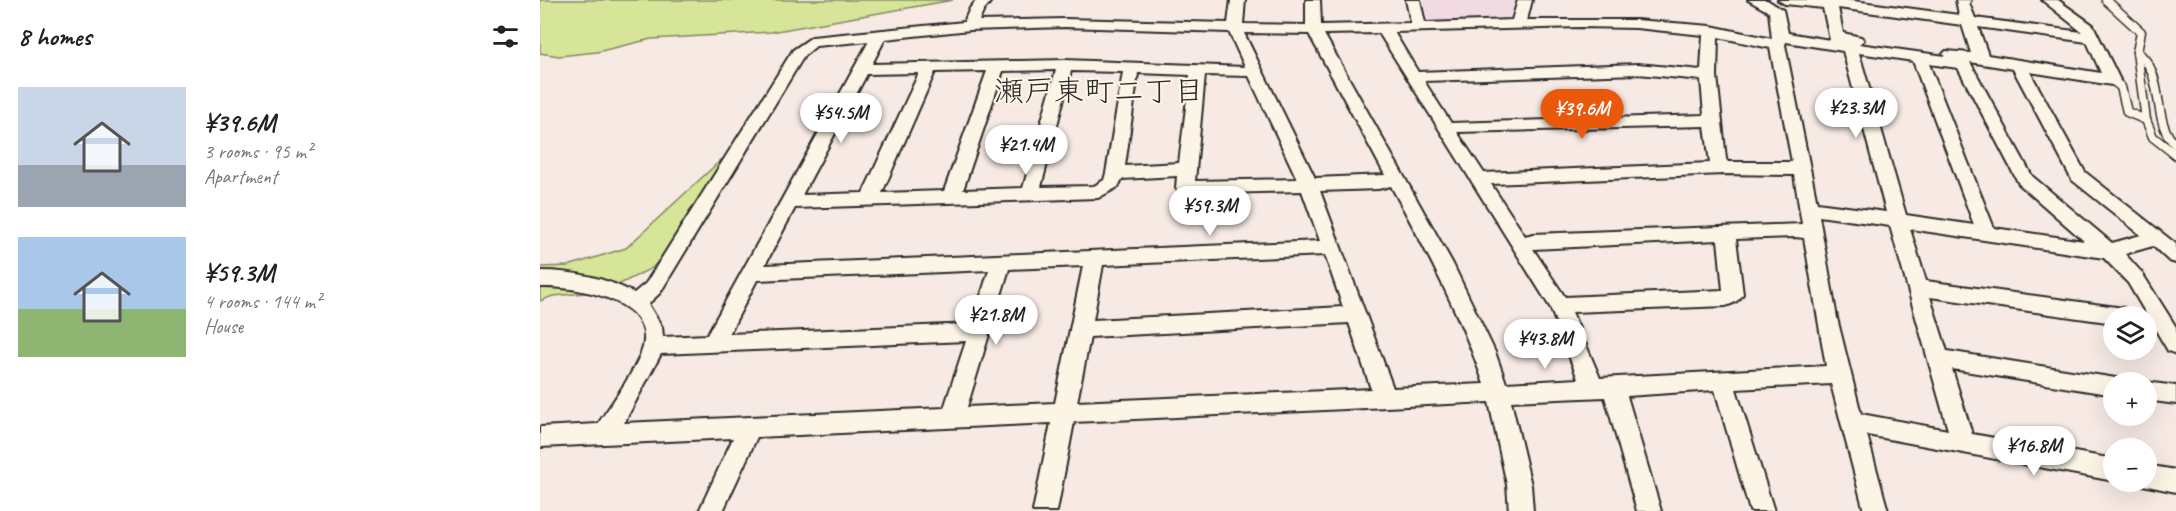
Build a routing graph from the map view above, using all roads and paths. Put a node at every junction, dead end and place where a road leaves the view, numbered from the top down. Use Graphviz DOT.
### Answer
graph roads {
  1 [pos="985,0"];
  2 [pos="1238,0"];
  3 [pos="1313,0"];
  4 [pos="1413,0"];
  5 [pos="1525,0"];
  6 [pos="1755,0"];
  7 [pos="1785,0"];
  8 [pos="1964,0"];
  9 [pos="2049,0"];
  10 [pos="2106,0"];
  11 [pos="1829,1"];
  12 [pos="1966,20"];
  13 [pos="1518,24"];
  14 [pos="970,26"];
  15 [pos="1419,27"];
  16 [pos="1385,28"];
  17 [pos="1235,29"];
  18 [pos="1314,30"];
  19 [pos="1711,31"];
  20 [pos="880,34"];
  21 [pos="2091,38"];
  22 [pos="1779,41"];
  23 [pos="1850,47"];
  24 [pos="2137,52"];
  25 [pos="1919,57"];
  26 [pos="1981,59"];
  27 [pos="2019,65"];
  28 [pos="997,66"];
  29 [pos="1065,66"];
  30 [pos="929,67"];
  31 [pos="863,69"];
  32 [pos="1131,69"];
  33 [pos="1198,70"];
  34 [pos="1254,70"];
  35 [pos="1709,76"];
  36 [pos="1413,77"];
  37 [pos="2112,80"];
  38 [pos="1713,120"];
  39 [pos="2146,120"];
  40 [pos="1447,130"];
  41 [pos="2176,145"];
  42 [pos="2176,155"];
  43 [pos="1723,168"];
  44 [pos="1187,169"];
  45 [pos="1802,170"];
  46 [pos="1115,173"];
  47 [pos="1395,179"];
  48 [pos="1480,180"];
  49 [pos="1308,183"];
  50 [pos="1030,194"];
  51 [pos="951,197"];
  52 [pos="870,199"];
  53 [pos="789,202"];
  54 [pos="1809,208"];
  55 [pos="1898,221"];
  56 [pos="1813,232"];
  57 [pos="1724,233"];
  58 [pos="1987,233"];
  59 [pos="2157,237"];
  60 [pos="1522,246"];
  61 [pos="1330,248"];
  62 [pos="2107,251"];
  63 [pos="2176,256"];
  64 [pos="1094,260"];
  65 [pos="1001,264"];
  66 [pos="752,273"];
  67 [pos="540,279"];
  68 [pos="1916,287"];
  69 [pos="635,304"];
  70 [pos="1559,304"];
  71 [pos="2103,313"];
  72 [pos="1357,314"];
  73 [pos="1080,329"];
  74 [pos="2166,330"];
  75 [pos="979,332"];
  76 [pos="713,343"];
  77 [pos="654,346"];
  78 [pos="1937,358"];
  79 [pos="1839,374"];
  80 [pos="1723,381"];
  81 [pos="2103,384"];
  82 [pos="1603,388"];
  83 [pos="1498,392"];
  84 [pos="2157,392"];
  85 [pos="2176,395"];
  86 [pos="1383,398"];
  87 [pos="1063,411"];
  88 [pos="953,416"];
  89 [pos="1854,423"];
  90 [pos="750,426"];
  91 [pos="605,434"];
  92 [pos="540,437"];
  93 [pos="1963,443"];
  94 [pos="2103,468"];
  95 [pos="2157,478"];
  96 [pos="2176,481"];
  97 [pos="711,511"];
  98 [pos="1045,511"];
  99 [pos="1521,511"];
  100 [pos="1649,511"];
  101 [pos="1762,511"];
  102 [pos="1876,511"];
  1 -- 14 [label="street"];
  2 -- 17 [label="street"];
  3 -- 18 [label="street"];
  4 -- 15 [label="street"];
  5 -- 13 [label="street"];
  6 -- 22 [label="street"];
  7 -- 11 [label="street"];
  8 -- 12 [label="street"];
  9 -- 21 [label="street"];
  10 -- 24 [label="lane"];
  11 -- 12 [label="street"];
  11 -- 26 [label="street"];
  12 -- 21 [label="street"];
  12 -- 26 [label="street"];
  13 -- 15 [label="street"];
  13 -- 19 [label="street"];
  14 -- 17 [label="street"];
  14 -- 20 [label="street"];
  15 -- 16 [label="street"];
  16 -- 18 [label="street"];
  16 -- 36 [label="street"];
  17 -- 18 [label="street"];
  17 -- 34 [label="street"];
  18 -- 47 [label="street"];
  19 -- 22 [label="street"];
  19 -- 35 [label="street"];
  20 -- 31 [label="street"];
  20 -- 69 [label="street"];
  21 -- 37 [label="street"];
  22 -- 23 [label="street"];
  22 -- 45 [label="street"];
  23 -- 25 [label="street"];
  23 -- 55 [label="street"];
  24 -- 39 [label="lane"];
  24 -- 41 [label="lane"];
  25 -- 58 [label="street"];
  25 -- 62 [label="street"];
  26 -- 27 [label="street"];
  27 -- 37 [label="street"];
  27 -- 59 [label="street"];
  28 -- 29 [label="street"];
  28 -- 30 [label="street"];
  28 -- 51 [label="street"];
  29 -- 32 [label="street"];
  29 -- 50 [label="street"];
  30 -- 31 [label="street"];
  30 -- 52 [label="street"];
  31 -- 53 [label="street"];
  32 -- 33 [label="street"];
  32 -- 46 [label="street"];
  33 -- 34 [label="street"];
  33 -- 44 [label="street"];
  34 -- 49 [label="street"];
  35 -- 36 [label="street"];
  35 -- 38 [label="street"];
  36 -- 40 [label="street"];
  37 -- 39 [label="lane"];
  38 -- 40 [label="street"];
  38 -- 43 [label="street"];
  39 -- 42 [label="lane"];
  40 -- 48 [label="street"];
  43 -- 45 [label="street"];
  43 -- 48 [label="street"];
  44 -- 46 [label="street"];
  44 -- 49 [label="street"];
  45 -- 54 [label="street"];
  46 -- 50 [label="street"];
  47 -- 49 [label="street"];
  47 -- 83 [label="street"];
  48 -- 60 [label="street"];
  49 -- 61 [label="street"];
  50 -- 51 [label="street"];
  51 -- 52 [label="street"];
  52 -- 53 [label="street"];
  53 -- 66 [label="street"];
  54 -- 55 [label="street"];
  54 -- 56 [label="street"];
  55 -- 58 [label="street"];
  55 -- 68 [label="street"];
  56 -- 57 [label="street"];
  56 -- 79 [label="street"];
  57 -- 60 [label="street"];
  57 -- 70 [label="street"];
  58 -- 62 [label="street"];
  59 -- 62 [label="street"];
  59 -- 63 [label="street"];
  60 -- 70 [label="street"];
  61 -- 64 [label="street"];
  61 -- 72 [label="street"];
  62 -- 74 [label="street"];
  64 -- 65 [label="street"];
  64 -- 73 [label="street"];
  65 -- 66 [label="street"];
  65 -- 75 [label="street"];
  66 -- 76 [label="street"];
  67 -- 69 [label="street"];
  68 -- 71 [label="street"];
  68 -- 78 [label="street"];
  69 -- 77 [label="street"];
  70 -- 82 [label="street"];
  72 -- 73 [label="street"];
  72 -- 86 [label="street"];
  73 -- 87 [label="street"];
  75 -- 76 [label="street"];
  75 -- 88 [label="street"];
  76 -- 77 [label="street"];
  77 -- 91 [label="street"];
  78 -- 81 [label="street"];
  78 -- 93 [label="street"];
  79 -- 80 [label="street"];
  79 -- 89 [label="street"];
  80 -- 82 [label="street"];
  80 -- 101 [label="street"];
  82 -- 83 [label="street"];
  82 -- 100 [label="street"];
  83 -- 86 [label="street"];
  83 -- 99 [label="street"];
  84 -- 85 [label="street"];
  86 -- 87 [label="street"];
  87 -- 88 [label="street"];
  87 -- 98 [label="street"];
  88 -- 90 [label="street"];
  89 -- 93 [label="street"];
  89 -- 102 [label="street"];
  90 -- 91 [label="street"];
  90 -- 97 [label="street"];
  91 -- 92 [label="street"];
  93 -- 94 [label="street"];
  95 -- 96 [label="street"];
}
